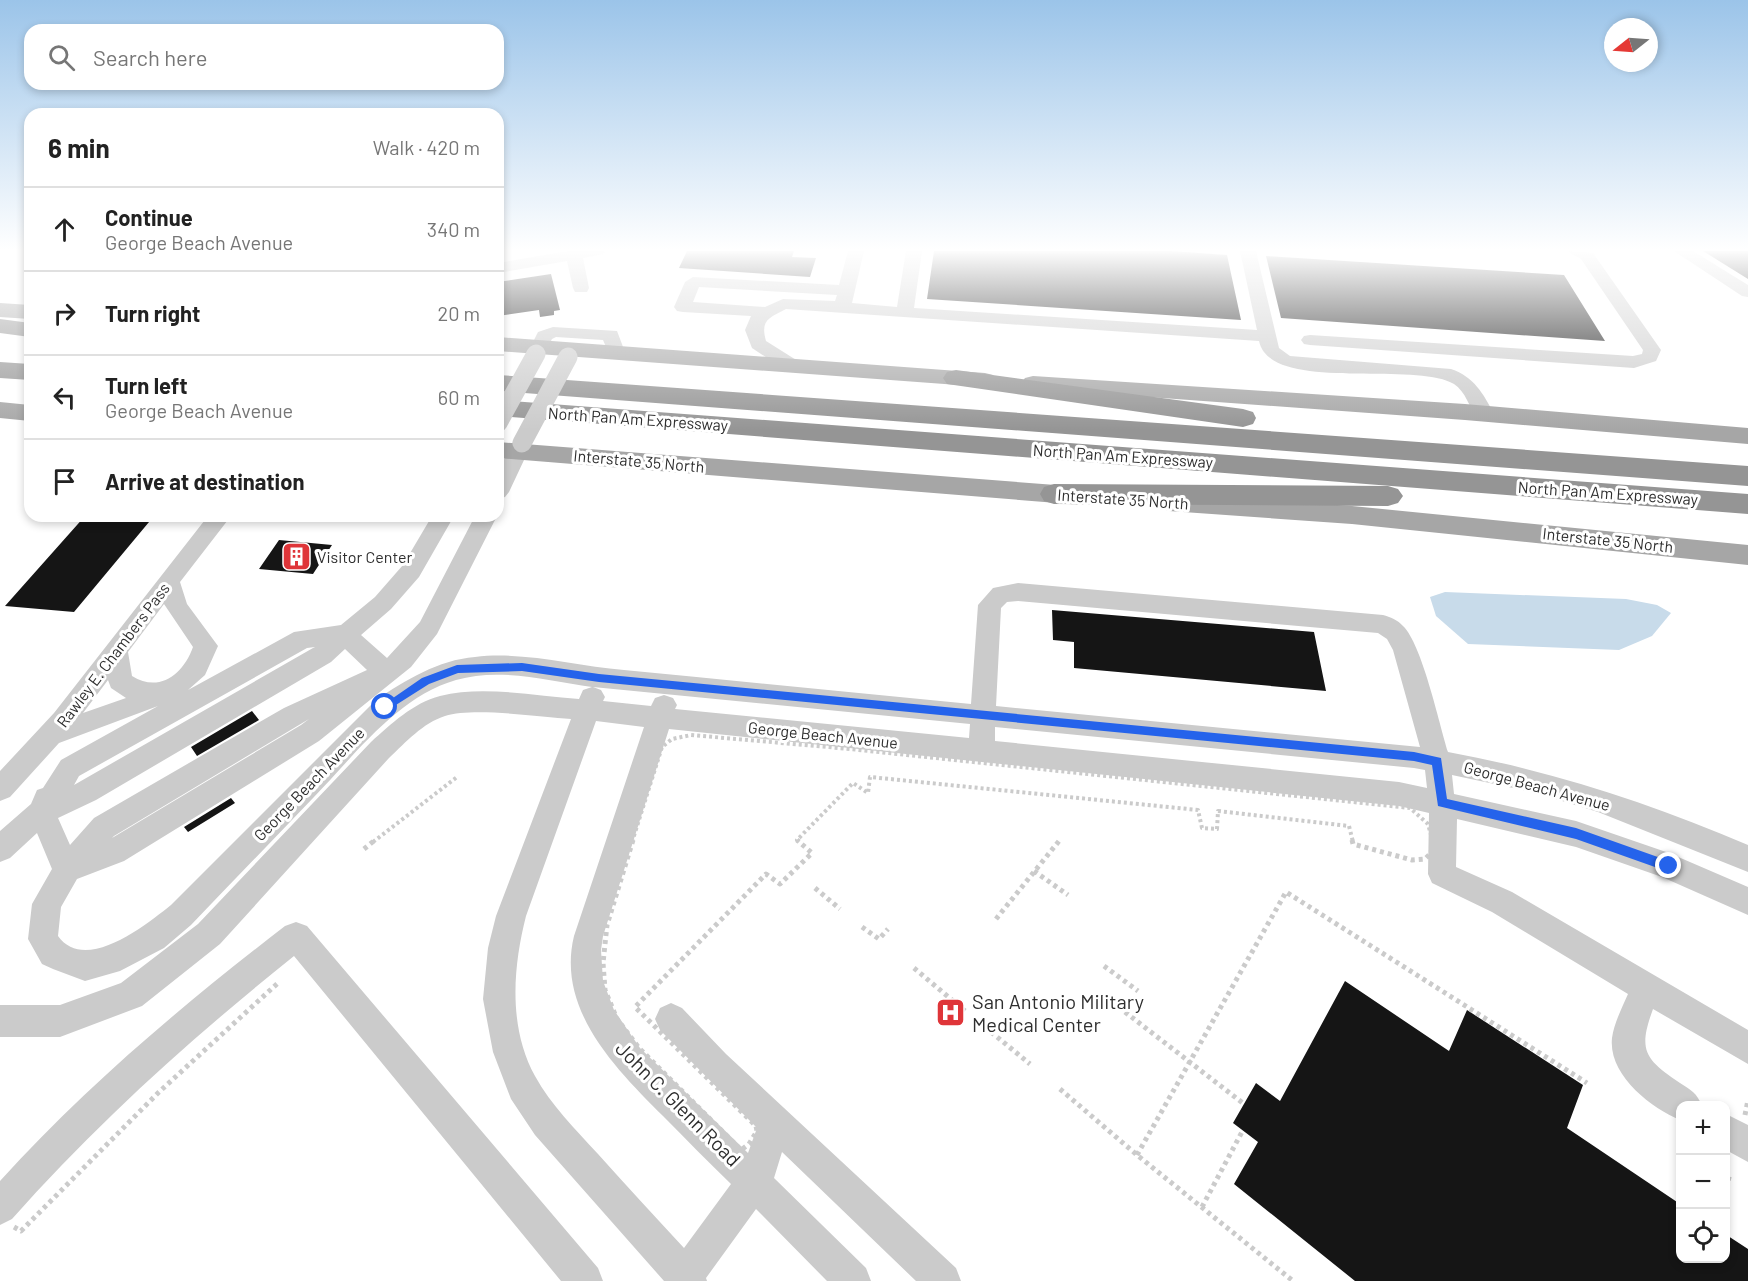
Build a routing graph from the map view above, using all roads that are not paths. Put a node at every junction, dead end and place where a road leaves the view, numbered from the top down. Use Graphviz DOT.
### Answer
graph roads {
  1 [pos="750,311"];
  2 [pos="895,311"];
  3 [pos="1261,311"];
  4 [pos="1625,311"];
  5 [pos="767,312"];
  6 [pos="905,313"];
  7 [pos="0,327"];
  8 [pos="24,329"];
  9 [pos="1267,336"];
  10 [pos="1310,340"];
  11 [pos="504,345"];
  12 [pos="0,346"];
  13 [pos="574,347"];
  14 [pos="24,348"];
  15 [pos="538,350"];
  16 [pos="794,367"];
  17 [pos="0,370"];
  18 [pos="24,372"];
  19 [pos="956,378"];
  20 [pos="504,383"];
  21 [pos="504,408"];
  22 [pos="0,410"];
  23 [pos="24,412"];
  24 [pos="504,412"];
  25 [pos="1484,414"];
  26 [pos="1748,436"];
  27 [pos="513,448"];
  28 [pos="1560,462"];
  29 [pos="504,474"];
  30 [pos="1748,476"];
  31 [pos="1054,494"];
  32 [pos="1748,504"];
  33 [pos="1748,511"];
  34 [pos="215,522"];
  35 [pos="440,522"];
  36 [pos="483,522"];
  37 [pos="1748,555"];
  38 [pos="169,581"];
  39 [pos="344,634"];
  40 [pos="116,652"];
  41 [pos="386,672"];
  42 [pos="599,678"];
  43 [pos="670,685"];
  44 [pos="158,695"];
  45 [pos="586,710"];
  46 [pos="985,715"];
  47 [pos="660,718"];
  48 [pos="51,735"];
  49 [pos="981,751"];
  50 [pos="1437,761"];
  51 [pos="249,769"];
  52 [pos="160,770"];
  53 [pos="0,789"];
  54 [pos="1442,802"];
  55 [pos="42,812"];
  56 [pos="146,832"];
  57 [pos="0,849"];
  58 [pos="1748,859"];
  59 [pos="67,870"];
  60 [pos="1748,901"];
  61 [pos="1646,987"];
  62 [pos="671,1018"];
  63 [pos="0,1021"];
  64 [pos="1748,1048"];
  65 [pos="1678,1101"];
  66 [pos="776,1123"];
  67 [pos="1730,1134"];
  68 [pos="1748,1145"];
  69 [pos="755,1181"];
  70 [pos="2,1214"];
  71 [pos="686,1280"];
  72 [pos="585,1281"];
  73 [pos="853,1281"];
  74 [pos="944,1281"];
  1 -- 5 [label="street"];
  2 -- 6 [label="street"];
  3 -- 9 [label="street"];
  4 -- 10 [label="street"];
  5 -- 16 [label="street"];
  6 -- 9 [label="street"];
  7 -- 8 [label="highway"];
  9 -- 25 [label="street"];
  11 -- 15 [label="main road"];
  12 -- 14 [label="highway"];
  13 -- 15 [label="main road"];
  13 -- 16 [label="main road"];
  13 -- 27 [label="street, bridge"];
  15 -- 24 [label="street, bridge"];
  16 -- 19 [label="main road"];
  17 -- 18 [label="highway"];
  19 -- 25 [label="main road"];
  19 -- 28 [label="highway"];
  20 -- 28 [label="highway, North Pan Am Expressway"];
  21 -- 32 [label="highway, North Pan Am Expressway"];
  22 -- 23 [label="main road"];
  25 -- 26 [label="main road"];
  27 -- 29 [label="street"];
  27 -- 31 [label="main road, Interstate 35 North"];
  28 -- 30 [label="highway, North Pan Am Expressway"];
  31 -- 33 [label="highway"];
  31 -- 37 [label="main road, Interstate 35 North"];
  34 -- 38 [label="street, Rawley E. Chambers Pass"];
  35 -- 39 [label="street"];
  36 -- 41 [label="street"];
  38 -- 40 [label="street, Rawley E. Chambers Pass"];
  38 -- 44 [label="street"];
  39 -- 41 [label="street"];
  39 -- 52 [label="street"];
  40 -- 44 [label="street"];
  40 -- 48 [label="street, Rawley E. Chambers Pass"];
  41 -- 51 [label="street"];
  41 -- 52 [label="street"];
  42 -- 43 [label="street, George Beach Avenue"];
  42 -- 45 [label="street"];
  42 -- 59 [label="street, George Beach Avenue"];
  43 -- 46 [label="street, George Beach Avenue"];
  43 -- 47 [label="street, John C. Glenn Road"];
  44 -- 48 [label="street"];
  45 -- 47 [label="street, George Beach Avenue"];
  45 -- 63 [label="street, George Beach Avenue"];
  45 -- 71 [label="street"];
  46 -- 49 [label="street"];
  46 -- 50 [label="street, George Beach Avenue"];
  46 -- 50 [label="street"];
  47 -- 49 [label="street, George Beach Avenue"];
  47 -- 69 [label="street, John C. Glenn Road"];
  48 -- 53 [label="street, Rawley E. Chambers Pass"];
  49 -- 54 [label="street, George Beach Avenue"];
  50 -- 54 [label="street"];
  50 -- 58 [label="street, George Beach Avenue"];
  51 -- 52 [label="street"];
  51 -- 56 [label="street"];
  52 -- 55 [label="street"];
  52 -- 55 [label="street"];
  52 -- 56 [label="street"];
  52 -- 59 [label="street"];
  54 -- 60 [label="street, George Beach Avenue"];
  54 -- 61 [label="street"];
  55 -- 57 [label="street"];
  55 -- 59 [label="street"];
  56 -- 59 [label="street"];
  61 -- 64 [label="street"];
  61 -- 65 [label="street"];
  62 -- 66 [label="street"];
  66 -- 69 [label="street"];
  66 -- 74 [label="street"];
  67 -- 68 [label="street"];
  69 -- 71 [label="street"];
  69 -- 73 [label="street, John C. Glenn Road"];
  70 -- 72 [label="street"];
}
